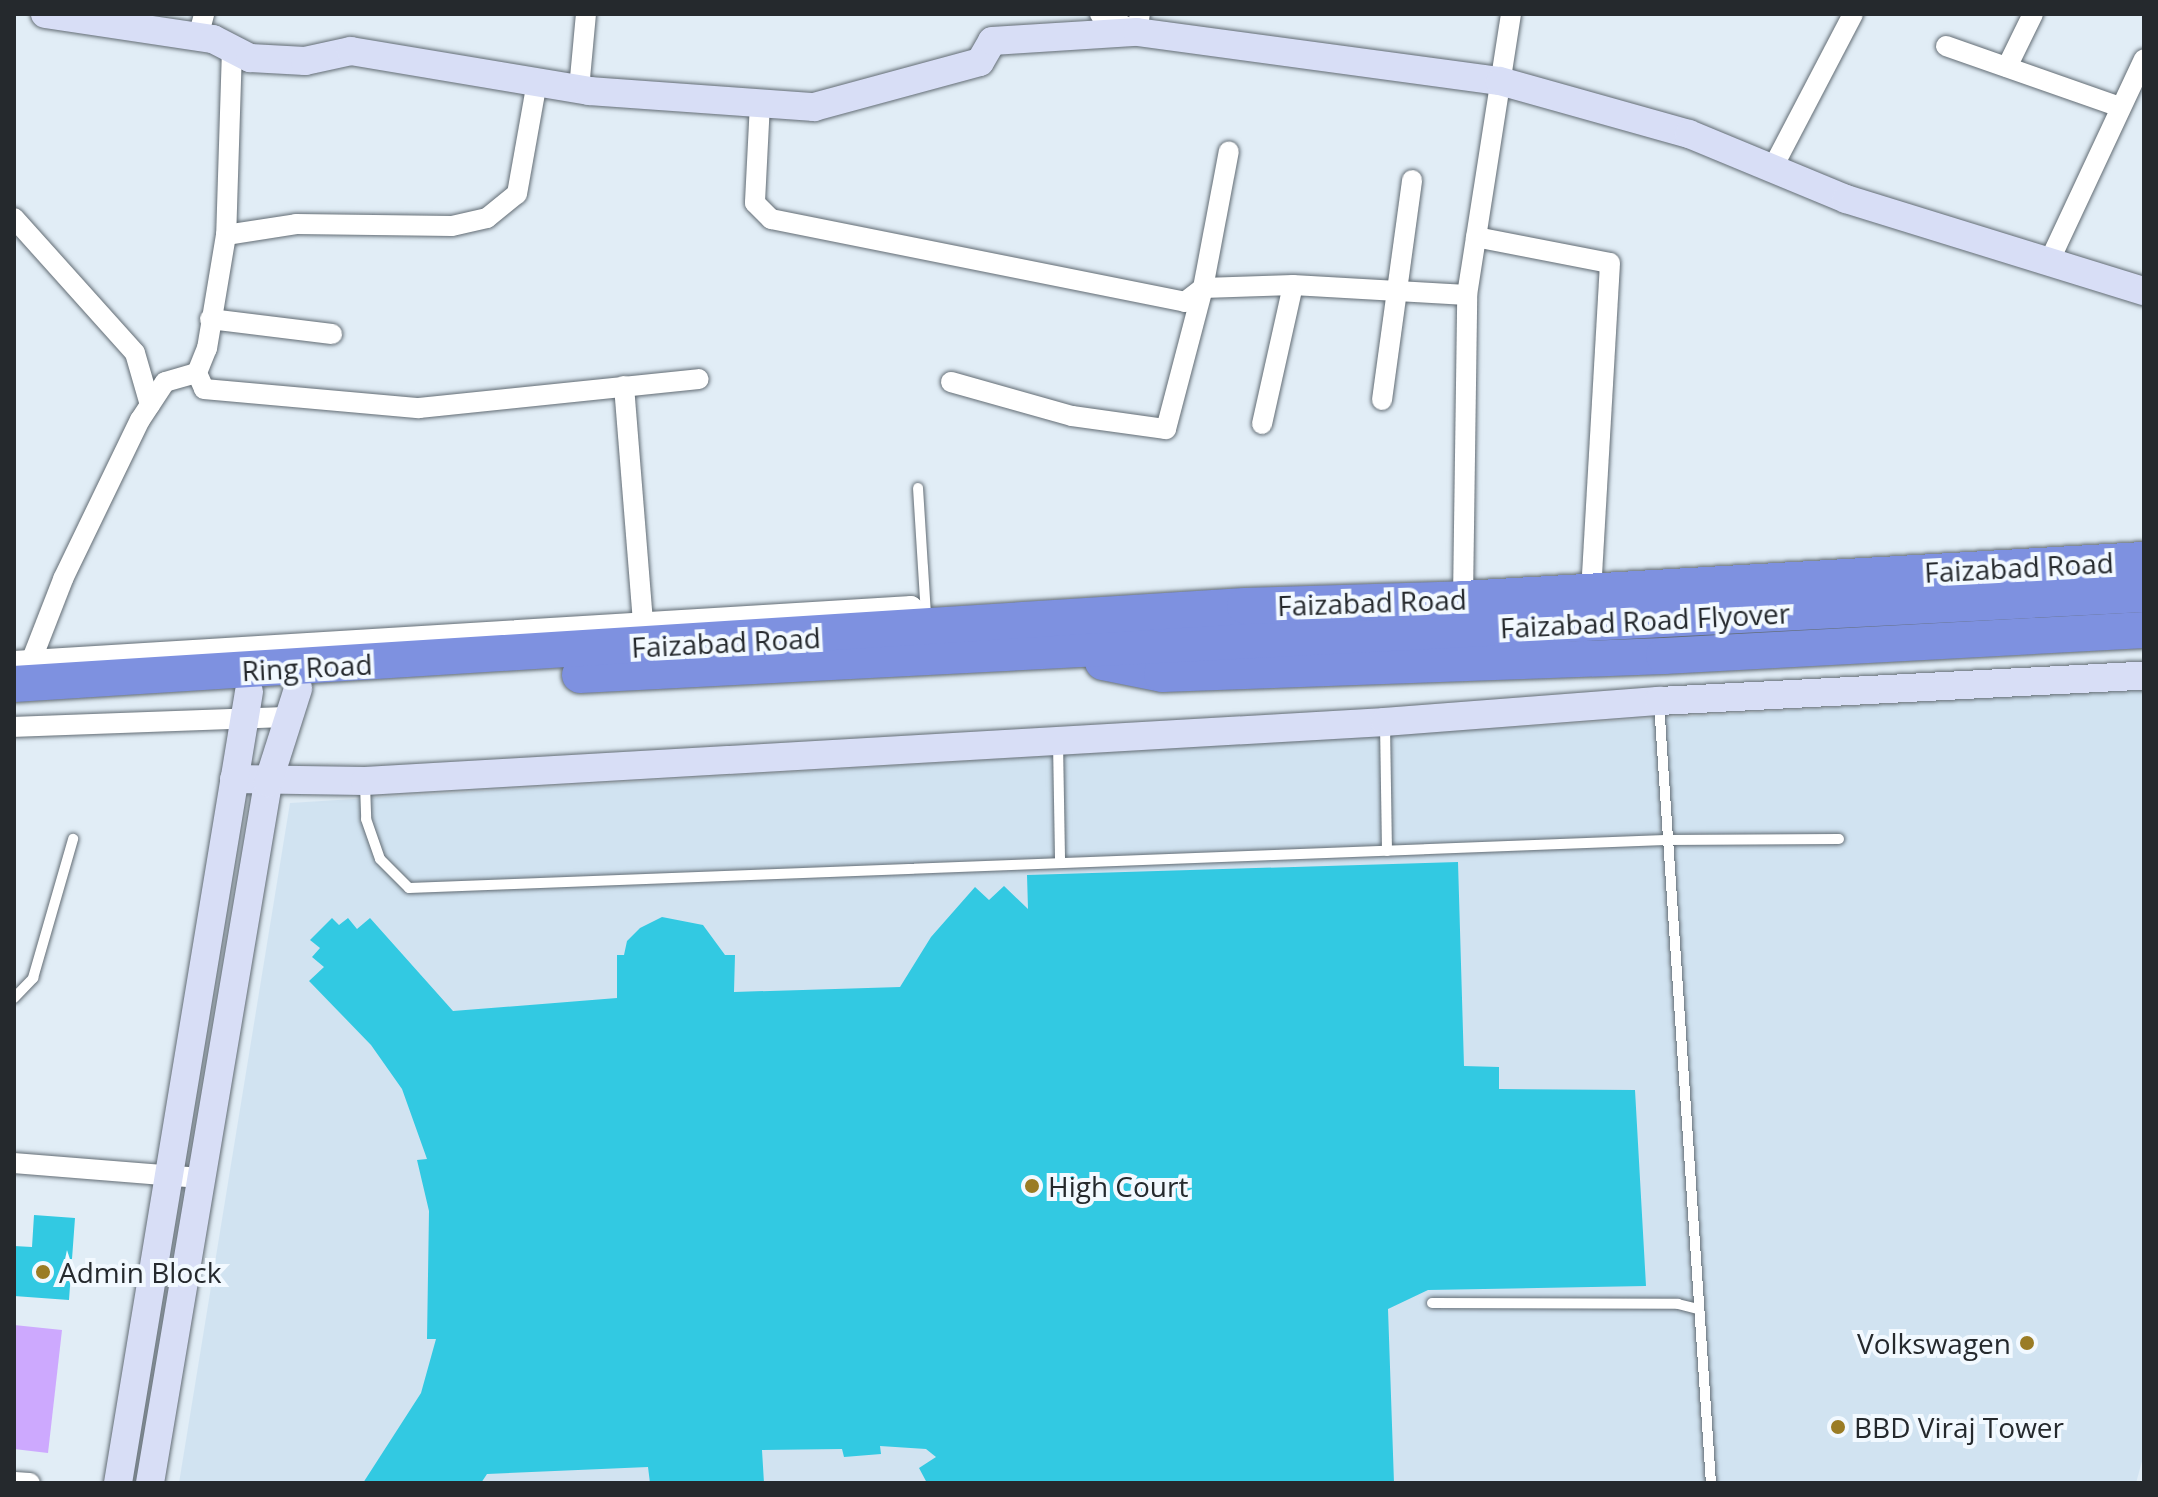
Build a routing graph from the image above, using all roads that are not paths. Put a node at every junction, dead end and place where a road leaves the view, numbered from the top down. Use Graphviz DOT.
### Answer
graph roads {
  1 [pos="45,14"];
  2 [pos="586,14"];
  3 [pos="1100,14"];
  4 [pos="1511,14"];
  5 [pos="1853,14"];
  6 [pos="2033,14"];
  7 [pos="1138,23"];
  8 [pos="201,26"];
  9 [pos="1946,46"];
  10 [pos="232,49"];
  11 [pos="2144,59"];
  12 [pos="2007,67"];
  13 [pos="1500,81"];
  14 [pos="537,82"];
  15 [pos="579,89"];
  16 [pos="760,103"];
  17 [pos="2120,107"];
  18 [pos="1229,151"];
  19 [pos="1772,169"];
  20 [pos="1412,180"];
  21 [pos="14,218"];
  22 [pos="226,235"];
  23 [pos="1476,237"];
  24 [pos="2048,264"];
  25 [pos="1293,285"];
  26 [pos="2142,287"];
  27 [pos="1203,288"];
  28 [pos="1396,293"];
  29 [pos="1467,295"];
  30 [pos="210,319"];
  31 [pos="332,334"];
  32 [pos="197,373"];
  33 [pos="698,379"];
  34 [pos="951,382"];
  35 [pos="624,386"];
  36 [pos="1382,400"];
  37 [pos="150,405"];
  38 [pos="1262,424"];
  39 [pos="918,488"];
  40 [pos="2144,560"];
  41 [pos="1591,592"];
  42 [pos="2144,594"];
  43 [pos="1463,599"];
  44 [pos="934,623"];
  45 [pos="2144,630"];
  46 [pos="644,634"];
  47 [pos="601,650"];
  48 [pos="1051,652"];
  49 [pos="2144,676"];
  50 [pos="19,680"];
  51 [pos="1659,701"];
  52 [pos="294,703"];
  53 [pos="247,705"];
  54 [pos="1385,722"];
  55 [pos="14,727"];
  56 [pos="1058,741"];
  57 [pos="234,779"];
  58 [pos="365,781"];
  59 [pos="268,783"];
  60 [pos="73,839"];
  61 [pos="1839,839"];
  62 [pos="1665,840"];
  63 [pos="1387,851"];
  64 [pos="1060,863"];
  65 [pos="14,998"];
  66 [pos="14,1163"];
  67 [pos="168,1174"];
  68 [pos="202,1178"];
  69 [pos="1432,1303"];
  70 [pos="1698,1309"];
  71 [pos="14,1482"];
  72 [pos="30,1483"];
  73 [pos="118,1483"];
  74 [pos="150,1483"];
  75 [pos="1711,1483"];
  1 -- 8 [label="street"];
  2 -- 15 [label="street"];
  3 -- 7 [label="street"];
  4 -- 13 [label="street"];
  5 -- 19 [label="street"];
  6 -- 12 [label="street"];
  7 -- 13 [label="street"];
  7 -- 16 [label="street"];
  8 -- 10 [label="street"];
  9 -- 12 [label="street"];
  10 -- 14 [label="street"];
  10 -- 22 [label="street"];
  11 -- 17 [label="street"];
  12 -- 17 [label="street"];
  13 -- 19 [label="street"];
  13 -- 23 [label="street"];
  14 -- 15 [label="street"];
  14 -- 22 [label="street"];
  15 -- 16 [label="street"];
  16 -- 27 [label="street"];
  17 -- 24 [label="street"];
  18 -- 27 [label="street"];
  19 -- 24 [label="street"];
  20 -- 28 [label="street"];
  21 -- 37 [label="street"];
  22 -- 30 [label="street"];
  23 -- 29 [label="street"];
  23 -- 41 [label="street"];
  24 -- 26 [label="street"];
  25 -- 27 [label="street"];
  25 -- 28 [label="street"];
  25 -- 38 [label="street"];
  27 -- 34 [label="street"];
  28 -- 29 [label="street"];
  28 -- 36 [label="street"];
  29 -- 43 [label="street"];
  30 -- 31 [label="street"];
  30 -- 32 [label="street"];
  32 -- 35 [label="street"];
  32 -- 37 [label="street"];
  33 -- 35 [label="street"];
  35 -- 46 [label="street"];
  37 -- 50 [label="street"];
  39 -- 44 [label="lane"];
  40 -- 41 [label="highway, Faizabad Road"];
  41 -- 43 [label="highway, Faizabad Road"];
  42 -- 48 [label="highway, Faizabad Road Flyover"];
  43 -- 44 [label="highway, Faizabad Road"];
  44 -- 46 [label="highway, Faizabad Road"];
  45 -- 48 [label="highway"];
  46 -- 47 [label="highway, Faizabad Road"];
  46 -- 50 [label="street"];
  47 -- 50 [label="highway, Ring Road"];
  48 -- 52 [label="highway, Faizabad Road"];
  49 -- 51 [label="street"];
  50 -- 53 [label="highway, Faizabad Road"];
  51 -- 54 [label="street"];
  51 -- 62 [label="lane"];
  52 -- 53 [label="highway, Faizabad Road"];
  52 -- 59 [label="street"];
  53 -- 55 [label="street"];
  53 -- 57 [label="street"];
  54 -- 56 [label="street"];
  54 -- 63 [label="lane"];
  56 -- 58 [label="street"];
  56 -- 64 [label="lane"];
  57 -- 59 [label="street"];
  57 -- 67 [label="street"];
  58 -- 59 [label="street"];
  58 -- 64 [label="lane"];
  59 -- 68 [label="street"];
  60 -- 65 [label="lane"];
  61 -- 62 [label="lane"];
  62 -- 63 [label="lane"];
  62 -- 70 [label="lane"];
  63 -- 64 [label="lane"];
  66 -- 67 [label="street"];
  67 -- 68 [label="street"];
  67 -- 73 [label="street"];
  68 -- 74 [label="street"];
  69 -- 70 [label="lane"];
  70 -- 75 [label="lane"];
  71 -- 72 [label="street"];
}
